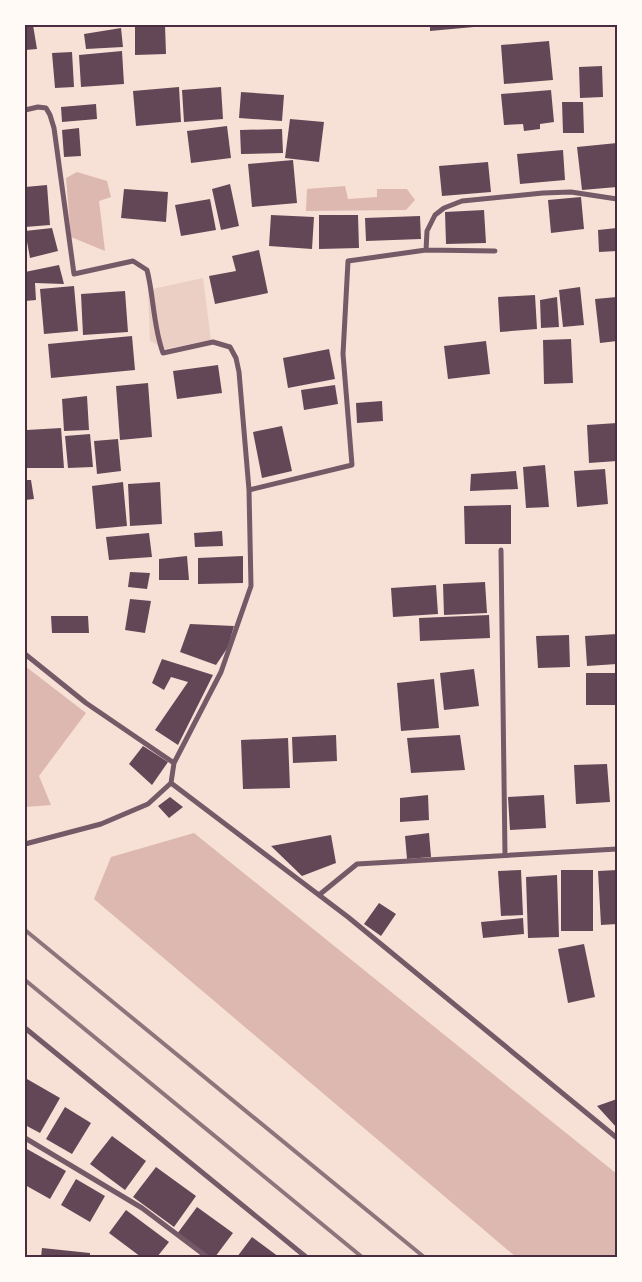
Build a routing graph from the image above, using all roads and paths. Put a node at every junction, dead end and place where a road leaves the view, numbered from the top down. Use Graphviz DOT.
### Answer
graph roads {
  1 [pos="25,110"];
  2 [pos="617,198"];
  3 [pos="426,250"];
  4 [pos="495,251"];
  5 [pos="249,490"];
  6 [pos="501,550"];
  7 [pos="25,654"];
  8 [pos="174,763"];
  9 [pos="171,783"];
  10 [pos="25,844"];
  11 [pos="617,849"];
  12 [pos="505,856"];
  13 [pos="319,895"];
  14 [pos="25,1028"];
  15 [pos="25,1138"];
  16 [pos="617,1138"];
  17 [pos="207,1257"];
  18 [pos="306,1257"];
  1 -- 5 [label="street"];
  2 -- 3 [label="street"];
  3 -- 4 [label="street"];
  3 -- 5 [label="street"];
  5 -- 8 [label="street"];
  6 -- 12 [label="street"];
  7 -- 8 [label="street"];
  8 -- 9 [label="street"];
  9 -- 10 [label="street"];
  9 -- 13 [label="street"];
  11 -- 12 [label="street"];
  12 -- 13 [label="street"];
  13 -- 16 [label="street"];
  14 -- 18 [label="street"];
  15 -- 17 [label="street"];
}
